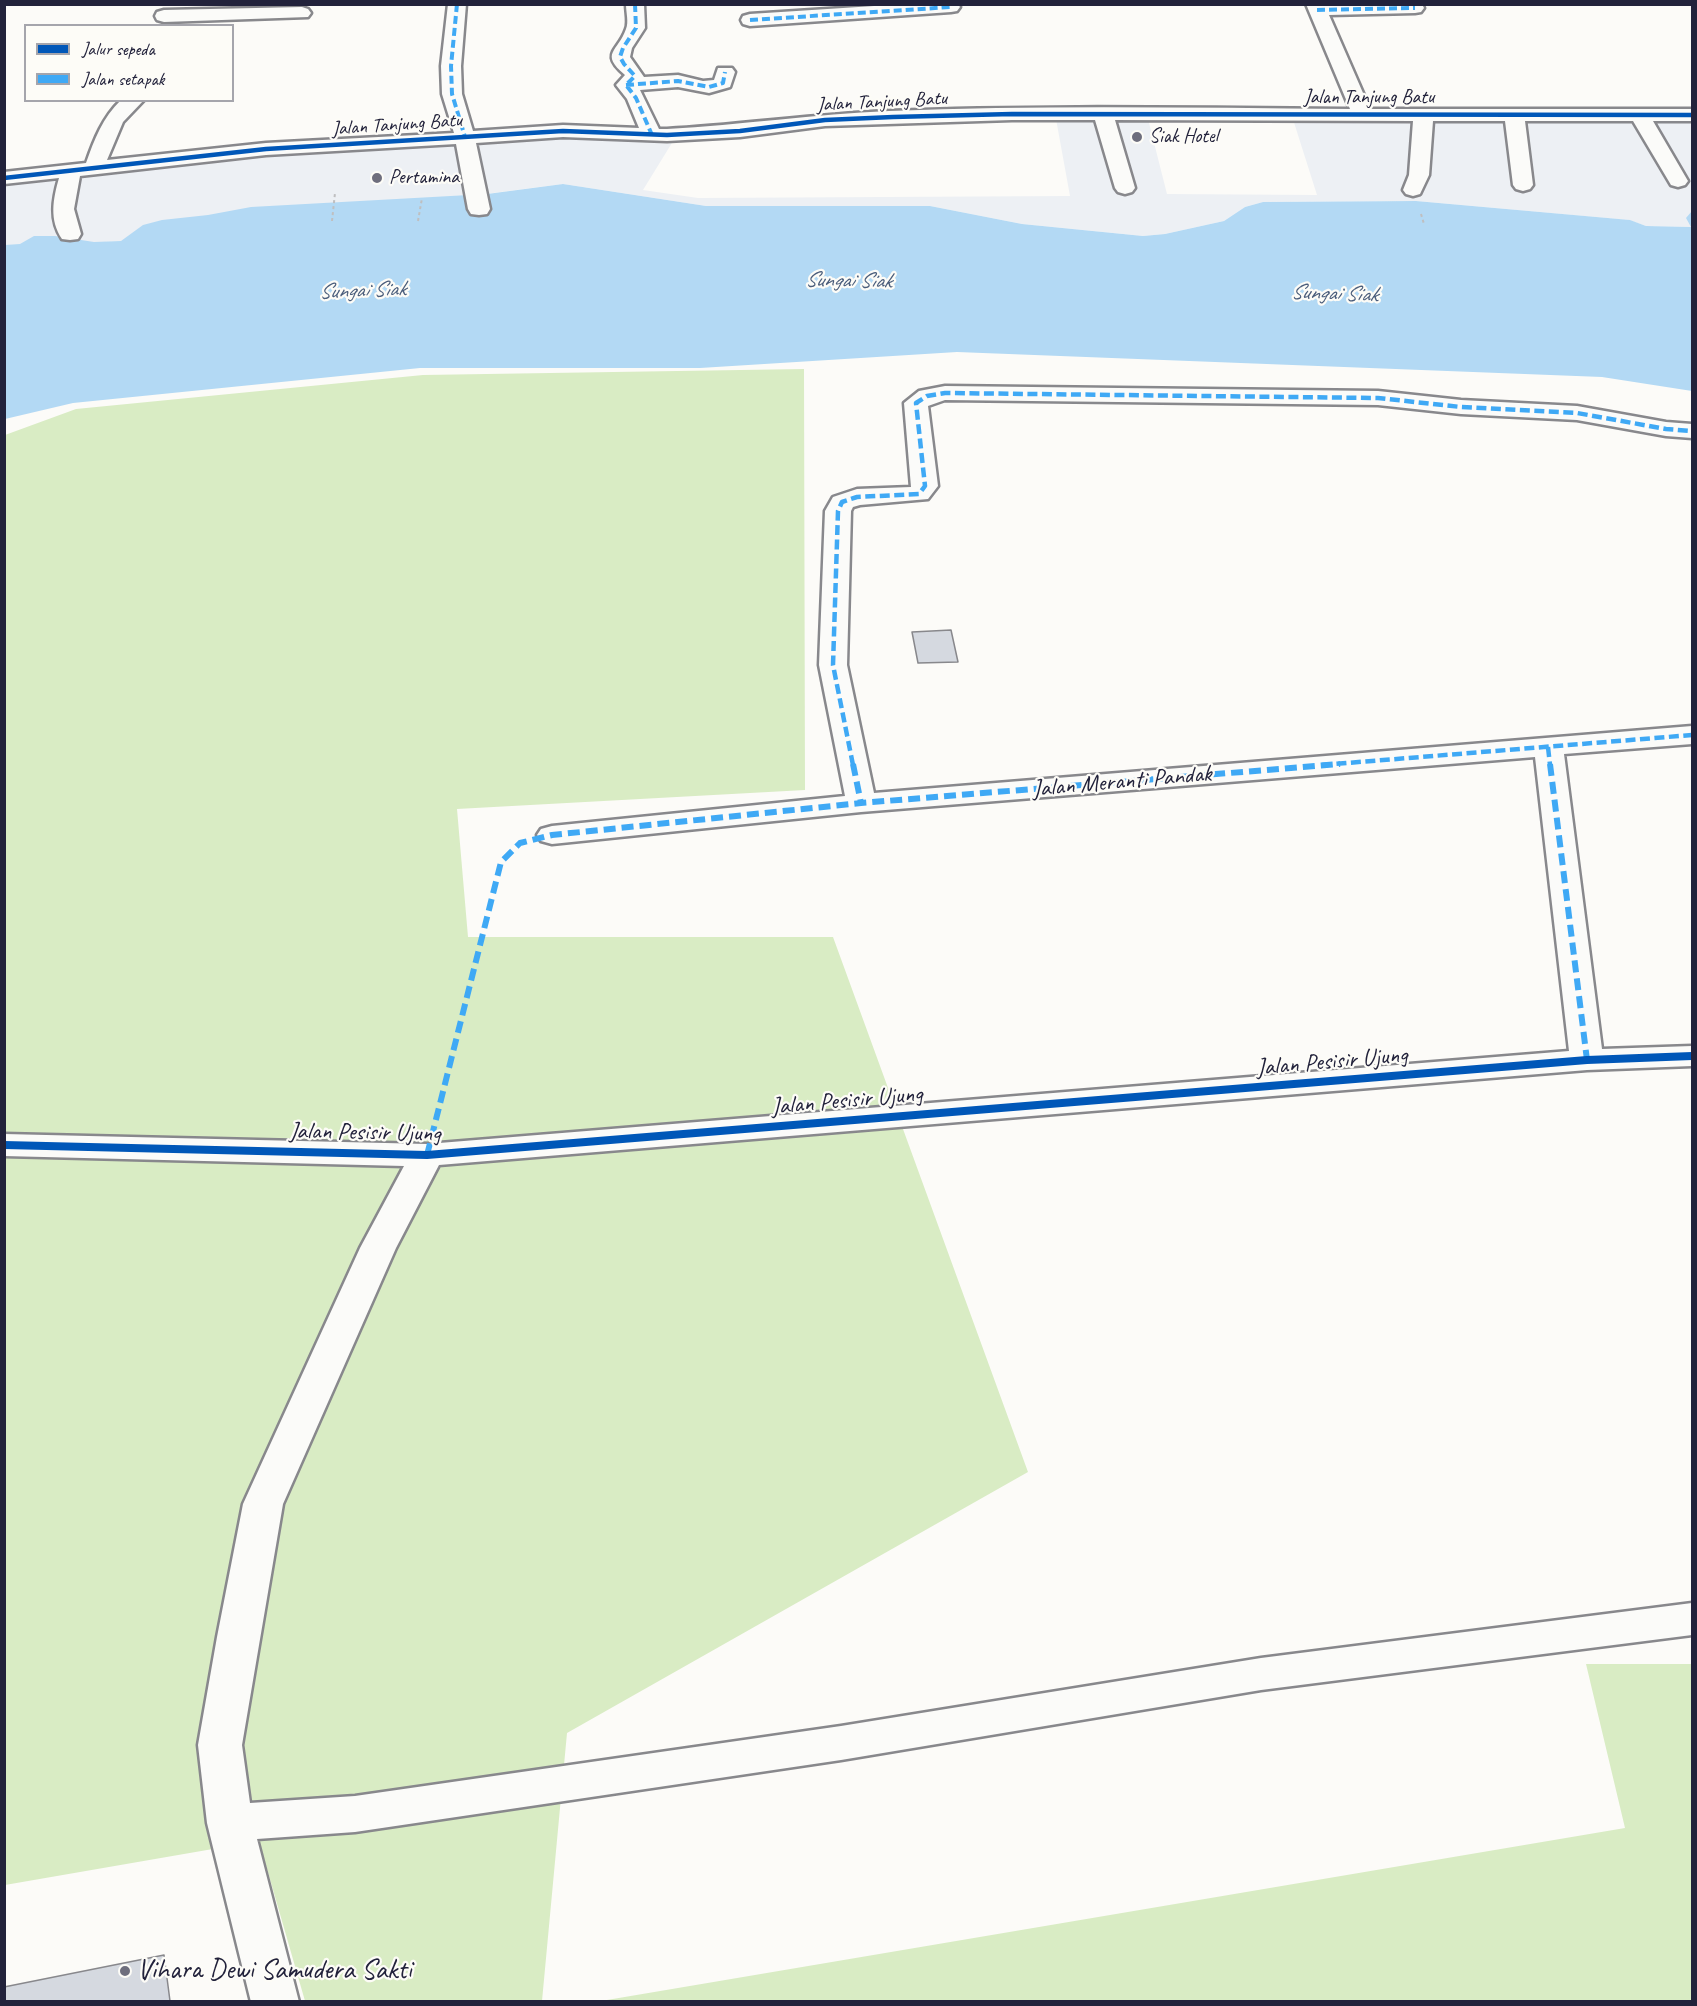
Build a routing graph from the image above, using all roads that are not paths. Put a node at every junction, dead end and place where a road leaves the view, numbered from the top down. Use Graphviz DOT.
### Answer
graph roads {
  1 [pos="457,4"];
  2 [pos="635,4"];
  3 [pos="951,7"];
  4 [pos="1316,7"];
  5 [pos="1415,8"];
  6 [pos="834,9"];
  7 [pos="302,13"];
  8 [pos="163,15"];
  9 [pos="750,20"];
  10 [pos="726,72"];
  11 [pos="626,85"];
  12 [pos="132,102"];
  13 [pos="1103,114"];
  14 [pos="1362,114"];
  15 [pos="1423,115"];
  16 [pos="1640,115"];
  17 [pos="1692,115"];
  18 [pos="1514,116"];
  19 [pos="652,135"];
  20 [pos="465,137"];
  21 [pos="95,167"];
  22 [pos="72,169"];
  23 [pos="4,178"];
  24 [pos="1677,181"];
  25 [pos="1523,185"];
  26 [pos="1125,188"];
  27 [pos="1413,190"];
  28 [pos="479,209"];
  29 [pos="70,234"];
  30 [pos="1692,431"];
  31 [pos="1692,735"];
  32 [pos="1548,747"];
  33 [pos="861,803"];
  34 [pos="552,835"];
  35 [pos="1692,1056"];
  36 [pos="1587,1060"];
  37 [pos="4,1145"];
  38 [pos="427,1155"];
  39 [pos="1692,1619"];
  40 [pos="230,1824"];
  41 [pos="275,2001"];
  1 -- 20 [label="street"];
  2 -- 11 [label="street"];
  3 -- 6 [label="street"];
  4 -- 5 [label="street"];
  4 -- 14 [label="street"];
  6 -- 9 [label="street"];
  7 -- 8 [label="street"];
  10 -- 11 [label="street"];
  11 -- 19 [label="street"];
  12 -- 21 [label="street"];
  13 -- 14 [label="street, Jalan Tanjung Batu"];
  13 -- 19 [label="street, Jalan Tanjung Batu"];
  13 -- 26 [label="street"];
  14 -- 15 [label="street, Jalan Tanjung Batu"];
  15 -- 18 [label="street, Jalan Tanjung Batu"];
  15 -- 27 [label="street"];
  16 -- 17 [label="street, Jalan Tanjung Batu"];
  16 -- 18 [label="street, Jalan Tanjung Batu"];
  16 -- 24 [label="street"];
  18 -- 25 [label="street"];
  19 -- 20 [label="street, Jalan Tanjung Batu"];
  20 -- 21 [label="street, Jalan Tanjung Batu"];
  20 -- 28 [label="street"];
  21 -- 22 [label="street, Jalan Tanjung Batu"];
  22 -- 23 [label="street, Jalan Tanjung Batu"];
  22 -- 29 [label="street"];
  30 -- 33 [label="street"];
  31 -- 32 [label="street, Jalan Meranti Pandak"];
  32 -- 33 [label="street, Jalan Meranti Pandak"];
  32 -- 36 [label="street"];
  33 -- 34 [label="street, Jalan Meranti Pandak"];
  35 -- 36 [label="street, Jalan Pesisir Ujung"];
  36 -- 38 [label="street, Jalan Pesisir Ujung"];
  37 -- 38 [label="street, Jalan Pesisir Ujung"];
  38 -- 40 [label="street"];
  39 -- 40 [label="street"];
  40 -- 41 [label="street"];
}
